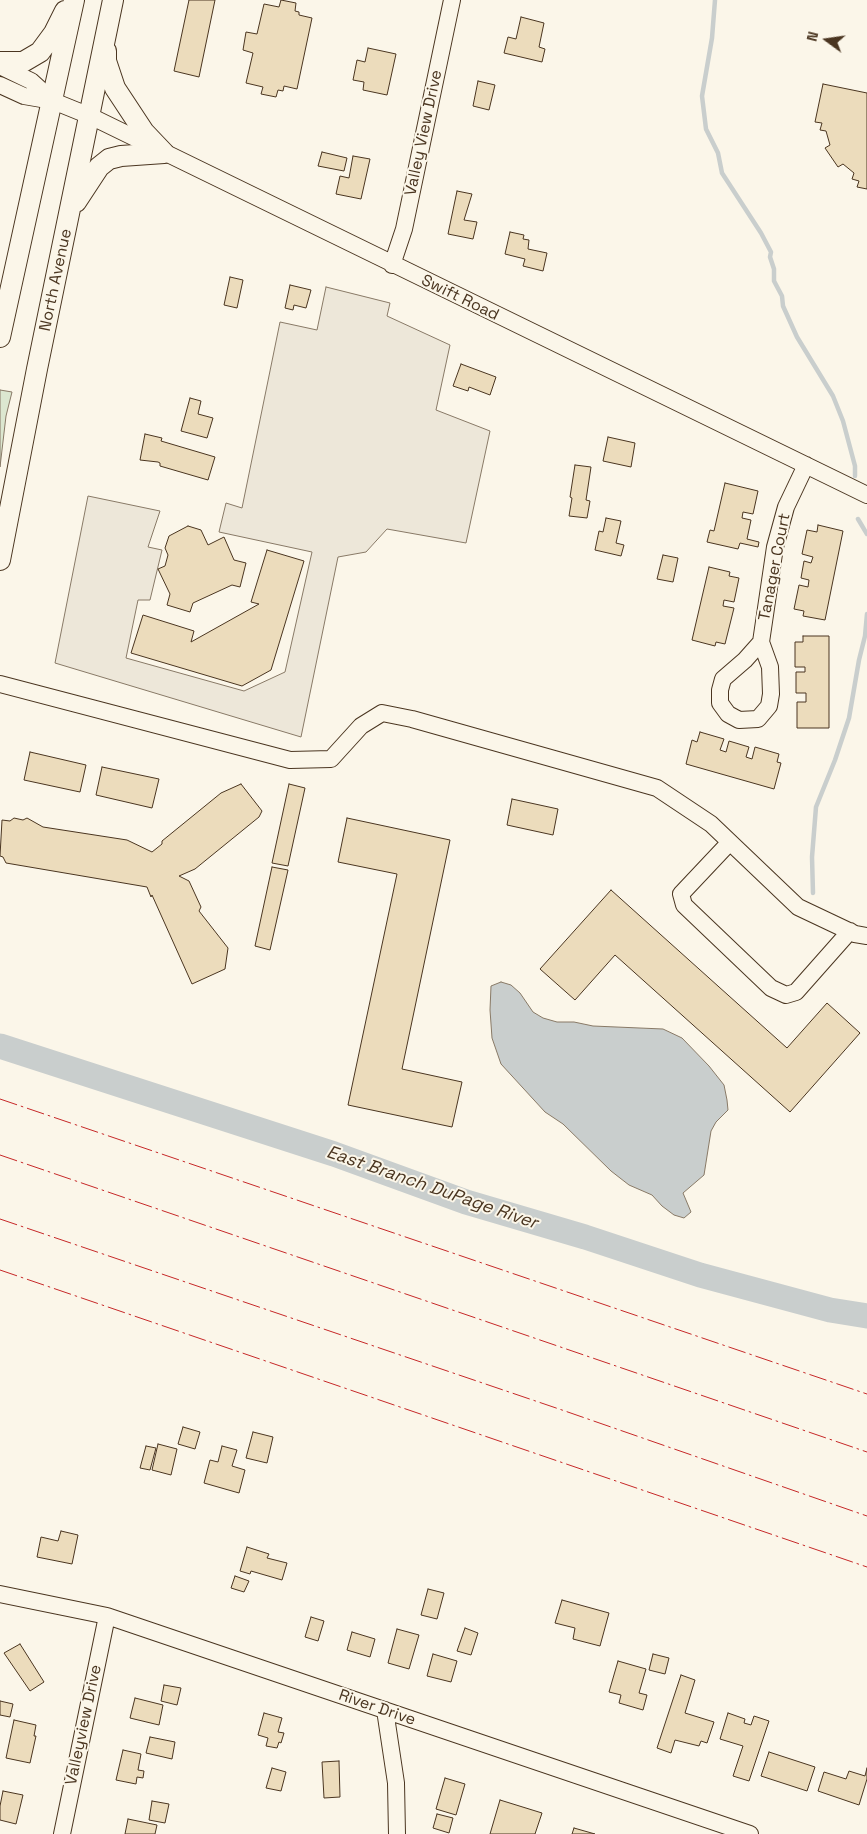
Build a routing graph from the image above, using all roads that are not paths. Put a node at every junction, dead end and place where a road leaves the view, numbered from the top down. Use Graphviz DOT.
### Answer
graph roads {
  1 [pos="69,0"];
  2 [pos="74,0"];
  3 [pos="113,0"];
  4 [pos="452,0"];
  5 [pos="105,41"];
  6 [pos="0,64"];
  7 [pos="0,85"];
  8 [pos="53,101"];
  9 [pos="90,116"];
  10 [pos="164,153"];
  11 [pos="71,210"];
  12 [pos="392,265"];
  13 [pos="0,337"];
  14 [pos="806,465"];
  15 [pos="867,495"];
  16 [pos="0,560"];
  17 [pos="761,642"];
  18 [pos="0,684"];
  19 [pos="730,842"];
  20 [pos="850,931"];
  21 [pos="867,936"];
  22 [pos="0,1594"];
  23 [pos="107,1616"];
  24 [pos="385,1710"];
  25 [pos="62,1834"];
  26 [pos="397,1834"];
  27 [pos="750,1834"];
  1 -- 6 [label="main road"];
  2 -- 8 [label="main road"];
  3 -- 5 [label="main road, North Avenue"];
  4 -- 12 [label="street, Valley View Drive"];
  5 -- 9 [label="main road, North Avenue"];
  5 -- 10 [label="main road"];
  6 -- 8 [label="street, Swift Road"];
  7 -- 8 [label="street, Swift Road"];
  8 -- 9 [label="street, Swift Road"];
  8 -- 13 [label="main road"];
  9 -- 10 [label="street, Swift Road"];
  9 -- 11 [label="main road, North Avenue"];
  10 -- 11 [label="main road"];
  10 -- 12 [label="street, Swift Road"];
  11 -- 16 [label="main road, North Avenue"];
  12 -- 14 [label="street, Swift Road"];
  14 -- 15 [label="street, Swift Road"];
  14 -- 17 [label="street, Tanager Court"];
  17 -- 17 [label="street, Tanager Court"];
  18 -- 19 [label="street"];
  19 -- 20 [label="street"];
  19 -- 20 [label="street"];
  20 -- 21 [label="street"];
  22 -- 23 [label="street, River Drive"];
  23 -- 24 [label="street, River Drive"];
  23 -- 25 [label="street, Valleyview Drive"];
  24 -- 26 [label="street"];
  24 -- 27 [label="street, River Drive"];
}
